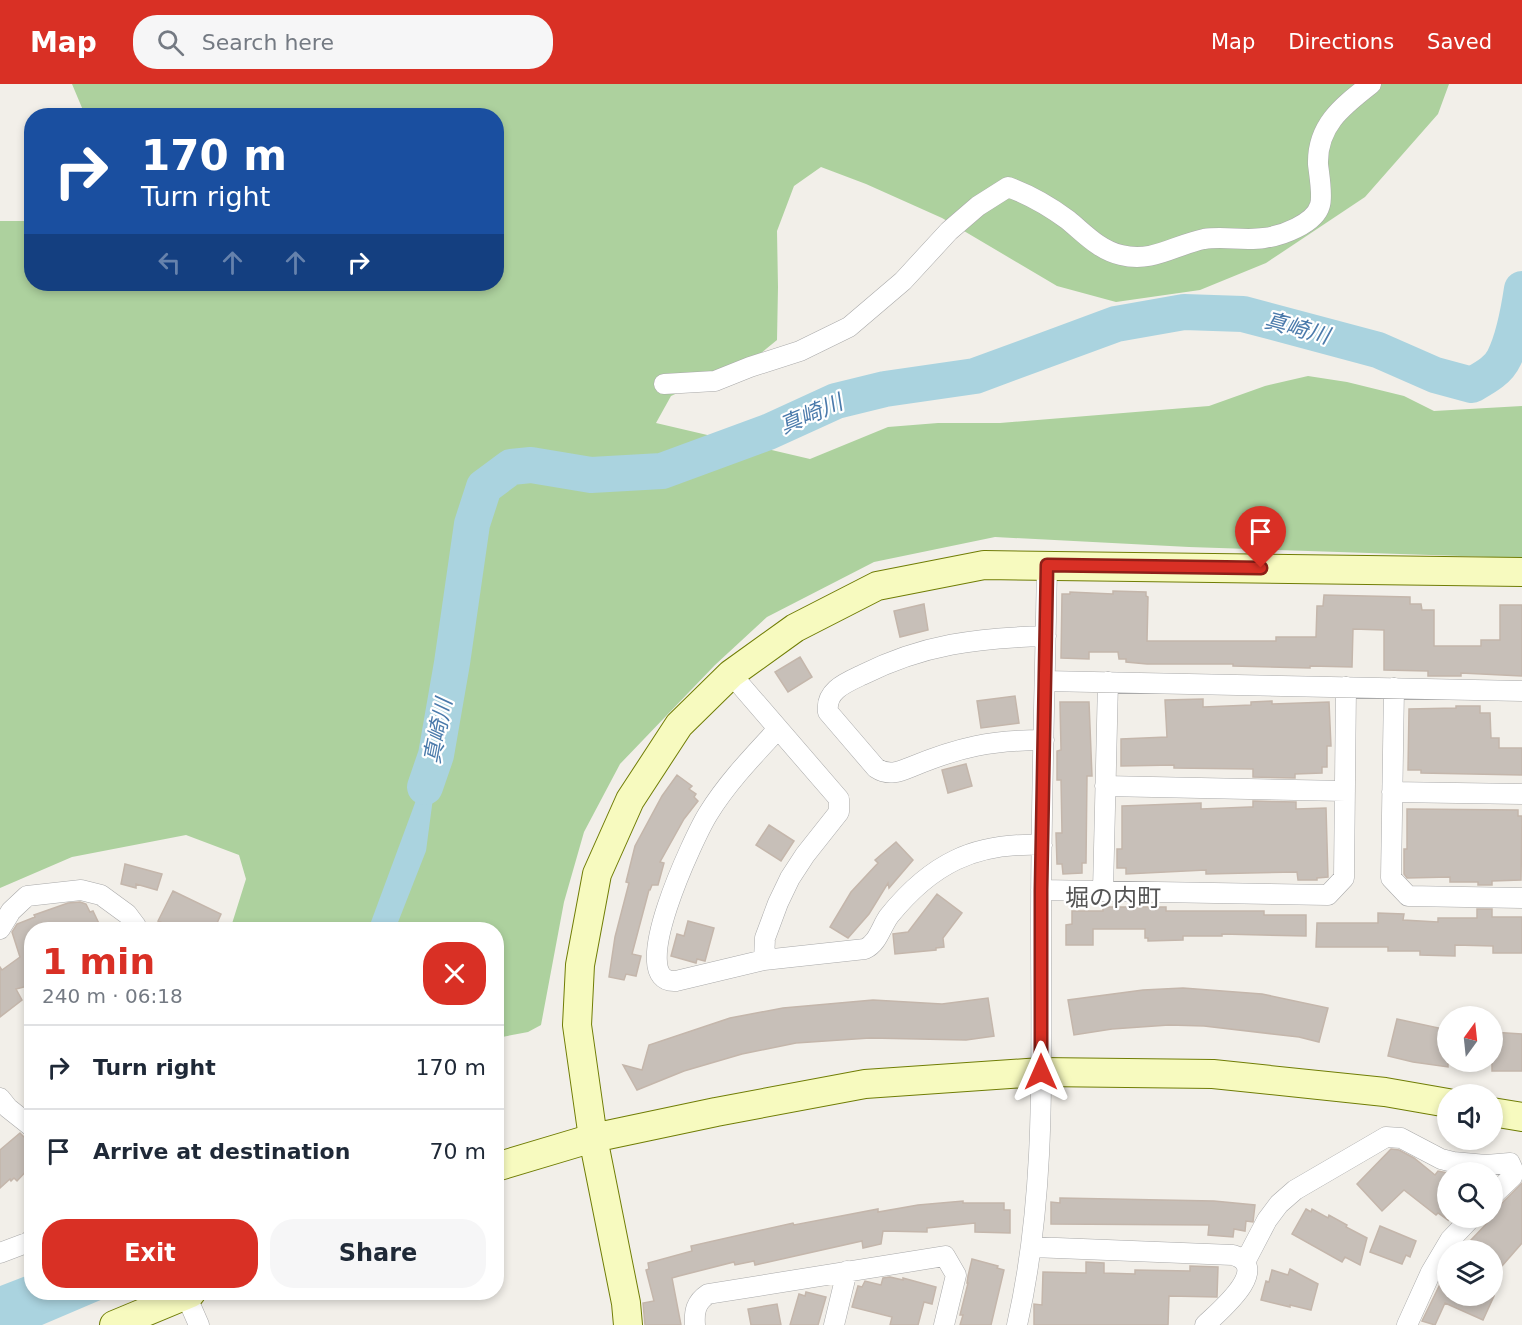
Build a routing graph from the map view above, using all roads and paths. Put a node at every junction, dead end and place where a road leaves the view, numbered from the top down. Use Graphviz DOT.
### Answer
graph roads {
  1 [pos="1371,84"];
  2 [pos="664,384"];
  3 [pos="1047,565"];
  4 [pos="1522,572"];
  5 [pos="1046,636"];
  6 [pos="731,674"];
  7 [pos="1045,681"];
  8 [pos="1108,682"];
  9 [pos="1346,687"];
  10 [pos="1394,688"];
  11 [pos="1522,691"];
  12 [pos="778,729"];
  13 [pos="1044,740"];
  14 [pos="1105,786"];
  15 [pos="1345,791"];
  16 [pos="1392,792"];
  17 [pos="1522,794"];
  18 [pos="1042,845"];
  19 [pos="1041,890"];
  20 [pos="1103,891"];
  21 [pos="1522,898"];
  22 [pos="133,922"];
  23 [pos="0,929"];
  24 [pos="764,960"];
  25 [pos="1041,1072"];
  26 [pos="0,1098"];
  27 [pos="1437,1102"];
  28 [pos="1503,1114"];
  29 [pos="1522,1118"];
  30 [pos="24,1121"];
  31 [pos="594,1138"];
  32 [pos="1453,1162"];
  33 [pos="1503,1164"];
  34 [pos="504,1165"];
  35 [pos="1503,1186"];
  36 [pos="1461,1228"];
  37 [pos="24,1244"];
  38 [pos="1032,1247"];
  39 [pos="0,1253"];
  40 [pos="1245,1262"];
  41 [pos="847,1272"];
  42 [pos="173,1300"];
  43 [pos="189,1300"];
  44 [pos="114,1325"];
  45 [pos="199,1325"];
  46 [pos="628,1325"];
  47 [pos="695,1325"];
  48 [pos="834,1325"];
  49 [pos="944,1325"];
  50 [pos="1017,1325"];
  51 [pos="1205,1325"];
  52 [pos="1407,1325"];
  1 -- 2 [label="street"];
  3 -- 4 [label="street"];
  3 -- 5 [label="street"];
  3 -- 6 [label="street"];
  5 -- 7 [label="street"];
  5 -- 13 [label="street"];
  6 -- 12 [label="street"];
  6 -- 31 [label="street"];
  7 -- 8 [label="street"];
  7 -- 13 [label="street"];
  8 -- 9 [label="street"];
  8 -- 14 [label="street"];
  9 -- 10 [label="street"];
  9 -- 15 [label="street"];
  10 -- 11 [label="street"];
  10 -- 16 [label="street"];
  12 -- 24 [label="street"];
  12 -- 24 [label="street"];
  13 -- 18 [label="street"];
  14 -- 15 [label="street"];
  14 -- 20 [label="street"];
  15 -- 20 [label="street"];
  16 -- 17 [label="street"];
  16 -- 21 [label="street"];
  18 -- 19 [label="street"];
  18 -- 24 [label="street"];
  19 -- 20 [label="street"];
  19 -- 25 [label="street"];
  22 -- 23 [label="street"];
  25 -- 27 [label="street"];
  25 -- 31 [label="street"];
  25 -- 38 [label="street"];
  26 -- 30 [label="street"];
  28 -- 29 [label="street"];
  31 -- 34 [label="street"];
  31 -- 46 [label="street"];
  32 -- 40 [label="street"];
  33 -- 35 [label="street"];
  36 -- 52 [label="street"];
  37 -- 39 [label="street"];
  38 -- 40 [label="street"];
  38 -- 50 [label="street"];
  40 -- 51 [label="street"];
  41 -- 47 [label="street"];
  41 -- 48 [label="street"];
  41 -- 49 [label="street"];
  42 -- 44 [label="street"];
  43 -- 45 [label="street"];
}
